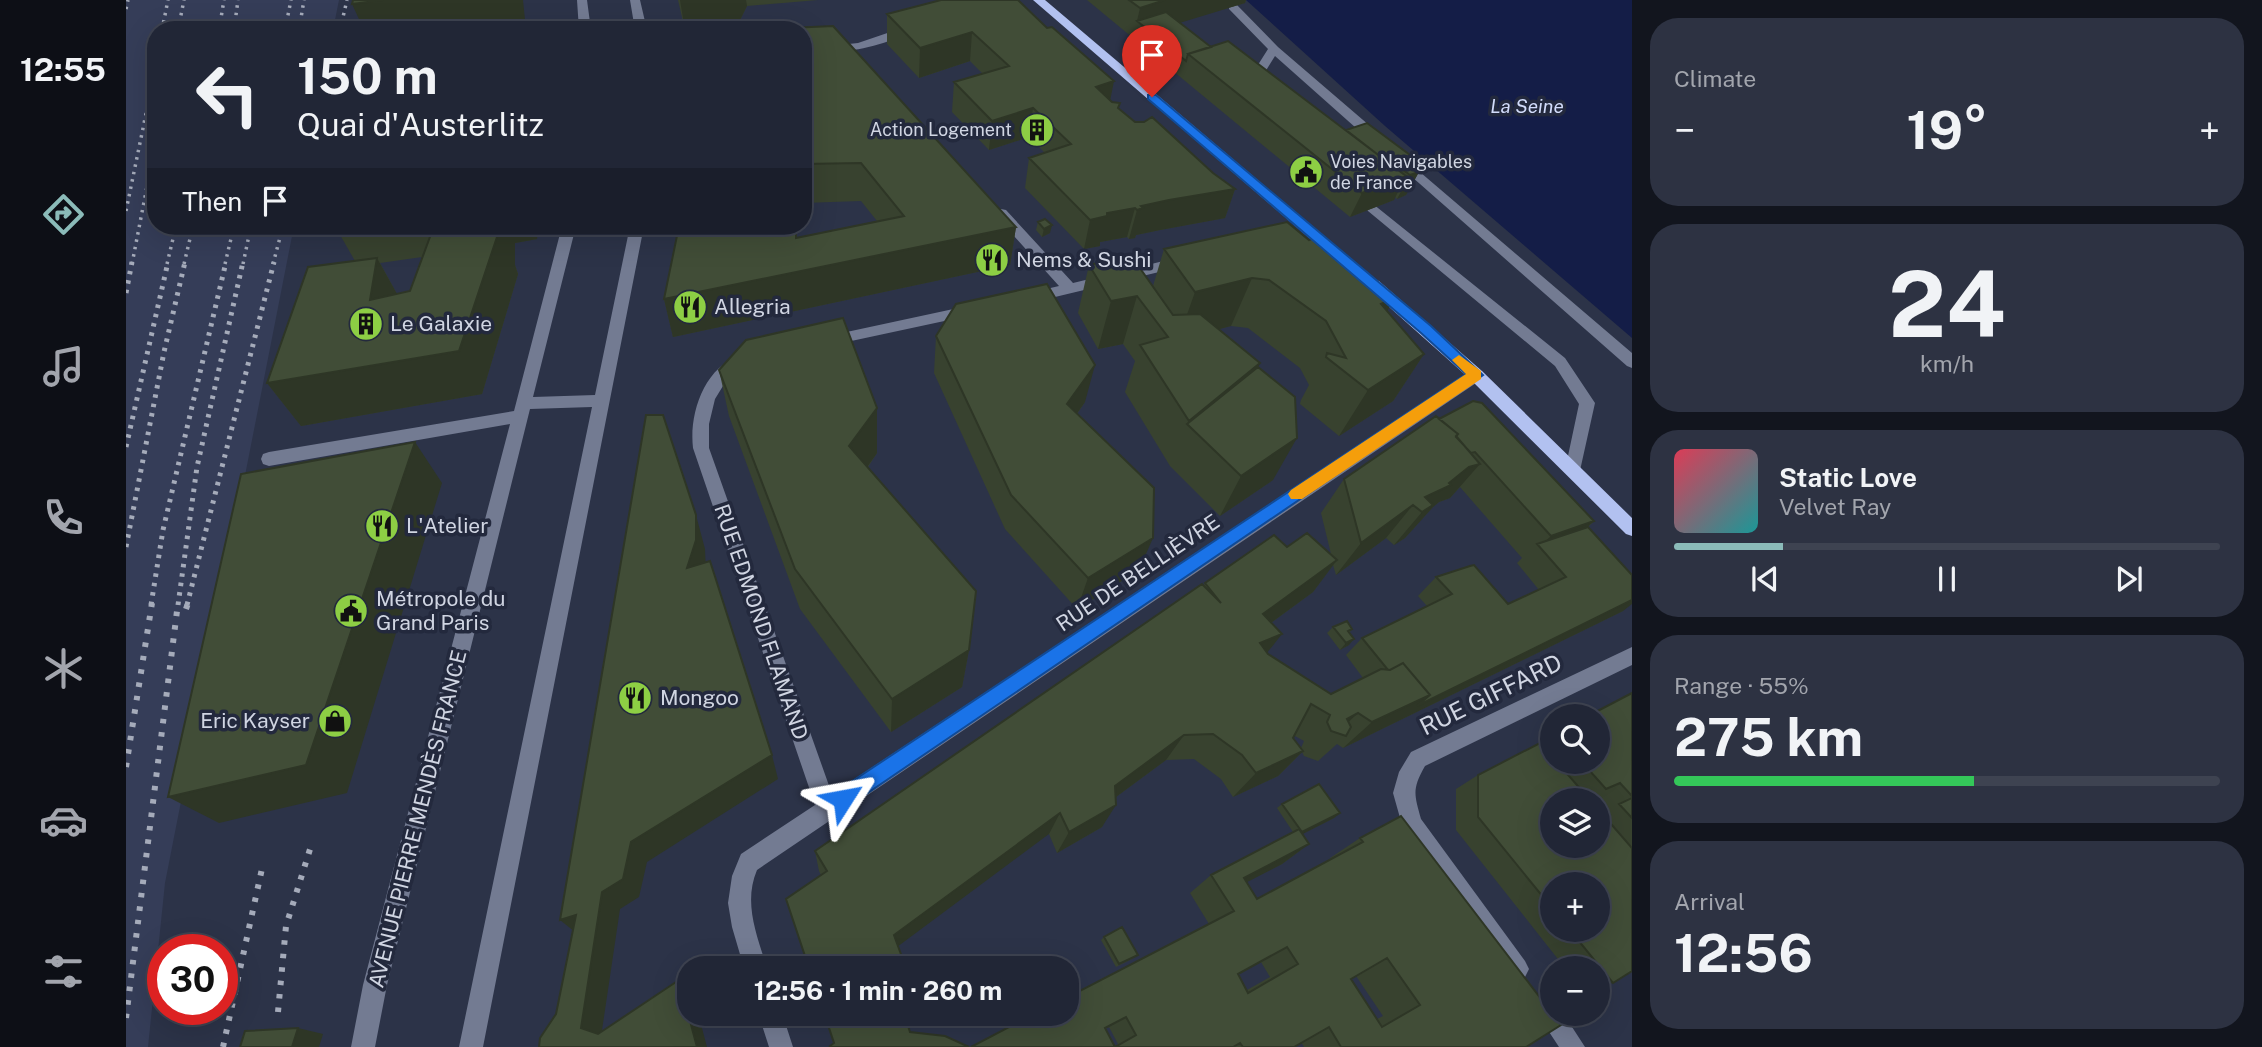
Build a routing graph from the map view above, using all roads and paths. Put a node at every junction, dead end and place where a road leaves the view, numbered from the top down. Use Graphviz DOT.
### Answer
graph roads {
  1 [pos="582,0"];
  2 [pos="635,0"];
  3 [pos="1038,0"];
  4 [pos="1233,7"];
  5 [pos="584,21"];
  6 [pos="639,21"];
  7 [pos="920,27"];
  8 [pos="1274,49"];
  9 [pos="861,59"];
  10 [pos="1251,87"];
  11 [pos="992,203"];
  12 [pos="1373,208"];
  13 [pos="1312,233"];
  14 [pos="567,235"];
  15 [pos="636,235"];
  16 [pos="1289,238"];
  17 [pos="1197,258"];
  18 [pos="1342,258"];
  19 [pos="1363,276"];
  20 [pos="1068,287"];
  21 [pos="1012,302"];
  22 [pos="985,308"];
  23 [pos="811,345"];
  24 [pos="757,357"];
  25 [pos="1632,362"];
  26 [pos="1476,375"];
  27 [pos="603,401"];
  28 [pos="521,409"];
  29 [pos="269,459"];
  30 [pos="1573,470"];
  31 [pos="1632,529"];
  32 [pos="1632,656"];
  33 [pos="827,809"];
  34 [pos="752,956"];
  35 [pos="774,1026"];
  36 [pos="363,1047"];
  37 [pos="471,1047"];
  38 [pos="781,1047"];
  39 [pos="1573,1047"];
  1 -- 5 [label="street"];
  2 -- 6 [label="street"];
  3 -- 13 [label="main road"];
  4 -- 8 [label="street"];
  7 -- 9 [label="street"];
  8 -- 10 [label="street"];
  8 -- 25 [label="street"];
  11 -- 20 [label="street"];
  12 -- 30 [label="street"];
  13 -- 16 [label="street"];
  13 -- 18 [label="main road"];
  14 -- 28 [label="street, AVENUE PIERRE MENDÈS FRANCE"];
  15 -- 27 [label="street"];
  17 -- 20 [label="street"];
  19 -- 26 [label="main road"];
  20 -- 21 [label="street"];
  22 -- 23 [label="street"];
  24 -- 33 [label="street, RUE EDMOND FLAMAND"];
  26 -- 30 [label="main road"];
  26 -- 33 [label="street, RUE DE BELLIÈVRE"];
  27 -- 28 [label="street"];
  27 -- 37 [label="street"];
  28 -- 29 [label="street"];
  28 -- 36 [label="street, AVENUE PIERRE MENDÈS FRANCE"];
  30 -- 31 [label="main road"];
  32 -- 39 [label="street, RUE GIFFARD"];
  33 -- 34 [label="street"];
  35 -- 38 [label="street"];
}
